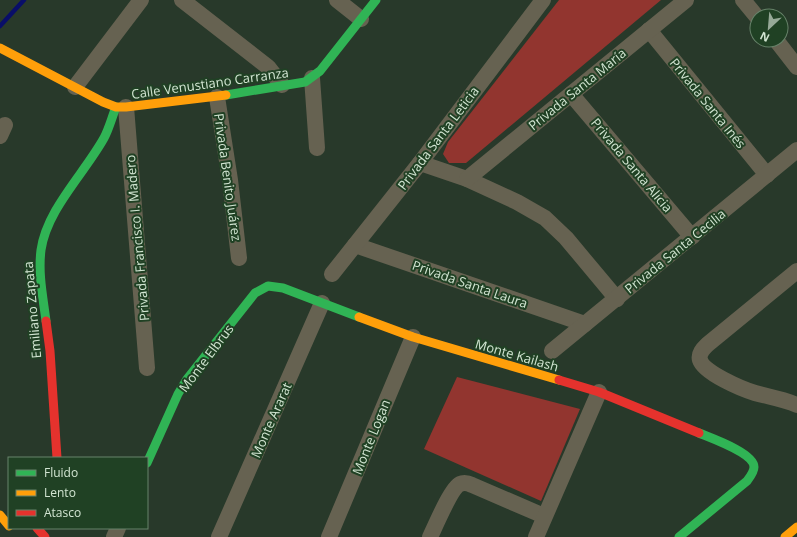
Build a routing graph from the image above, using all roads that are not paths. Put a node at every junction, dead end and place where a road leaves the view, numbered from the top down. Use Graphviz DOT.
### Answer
graph roads {
  1 [pos="141,0"];
  2 [pos="182,0"];
  3 [pos="337,0"];
  4 [pos="376,0"];
  5 [pos="543,0"];
  6 [pos="686,0"];
  7 [pos="743,0"];
  8 [pos="750,8"];
  9 [pos="361,19"];
  10 [pos="649,30"];
  11 [pos="0,48"];
  12 [pos="782,48"];
  13 [pos="797,67"];
  14 [pos="312,78"];
  15 [pos="282,85"];
  16 [pos="75,87"];
  17 [pos="571,94"];
  18 [pos="217,96"];
  19 [pos="121,107"];
  20 [pos="317,148"];
  21 [pos="797,150"];
  22 [pos="420,163"];
  23 [pos="767,175"];
  24 [pos="467,179"];
  25 [pos="692,237"];
  26 [pos="355,245"];
  27 [pos="239,258"];
  28 [pos="797,271"];
  29 [pos="332,274"];
  30 [pos="269,286"];
  31 [pos="617,298"];
  32 [pos="322,303"];
  33 [pos="585,324"];
  34 [pos="413,337"];
  35 [pos="552,351"];
  36 [pos="147,368"];
  37 [pos="599,392"];
  38 [pos="794,400"];
  39 [pos="57,457"];
  40 [pos="148,460"];
  41 [pos="544,516"];
  42 [pos="797,527"];
  43 [pos="38,529"];
  44 [pos="44,537"];
  45 [pos="219,537"];
  46 [pos="329,537"];
  47 [pos="430,537"];
  48 [pos="536,537"];
  49 [pos="679,537"];
  50 [pos="785,537"];
  1 -- 16 [label="street"];
  2 -- 15 [label="street"];
  3 -- 9 [label="street"];
  4 -- 9 [label="street, Calle Venustiano Carranza"];
  5 -- 22 [label="street, Privada Santa Leticia"];
  6 -- 10 [label="street, Privada Santa María"];
  7 -- 8 [label="street"];
  9 -- 14 [label="street, Calle Venustiano Carranza"];
  10 -- 17 [label="street, Privada Santa María"];
  10 -- 23 [label="street, Privada Santa Inés"];
  11 -- 16 [label="street, Calle Venustiano Carranza"];
  12 -- 13 [label="street"];
  14 -- 15 [label="street, Calle Venustiano Carranza"];
  14 -- 20 [label="street"];
  15 -- 18 [label="street, Calle Venustiano Carranza"];
  16 -- 19 [label="street, Calle Venustiano Carranza"];
  17 -- 24 [label="street, Privada Santa María"];
  17 -- 25 [label="street, Privada Santa Alicia"];
  18 -- 19 [label="street, Calle Venustiano Carranza"];
  18 -- 27 [label="street, Privada Benito Juárez"];
  19 -- 36 [label="street, Privada Francisco I. Madero"];
  19 -- 39 [label="street, Emiliano Zapata"];
  21 -- 23 [label="street, Privada Santa Cecilia"];
  22 -- 24 [label="street"];
  22 -- 26 [label="street, Privada Santa Leticia"];
  23 -- 25 [label="street, Privada Santa Cecilia"];
  24 -- 31 [label="street"];
  25 -- 31 [label="street, Privada Santa Cecilia"];
  26 -- 29 [label="street, Privada Santa Leticia"];
  26 -- 33 [label="street, Privada Santa Laura"];
  28 -- 38 [label="street"];
  30 -- 32 [label="street, Monte Kailash"];
  30 -- 40 [label="street, Monte Elbrus"];
  31 -- 33 [label="street, Privada Santa Cecilia"];
  32 -- 34 [label="street, Monte Kailash"];
  32 -- 45 [label="street, Monte Ararat"];
  33 -- 35 [label="street, Privada Santa Cecilia"];
  34 -- 37 [label="street, Monte Kailash"];
  34 -- 46 [label="street, Monte Logan"];
  37 -- 41 [label="street"];
  37 -- 49 [label="street, Monte Kailash"];
  41 -- 47 [label="street"];
  41 -- 48 [label="street"];
  42 -- 50 [label="street"];
  43 -- 44 [label="street"];
}
